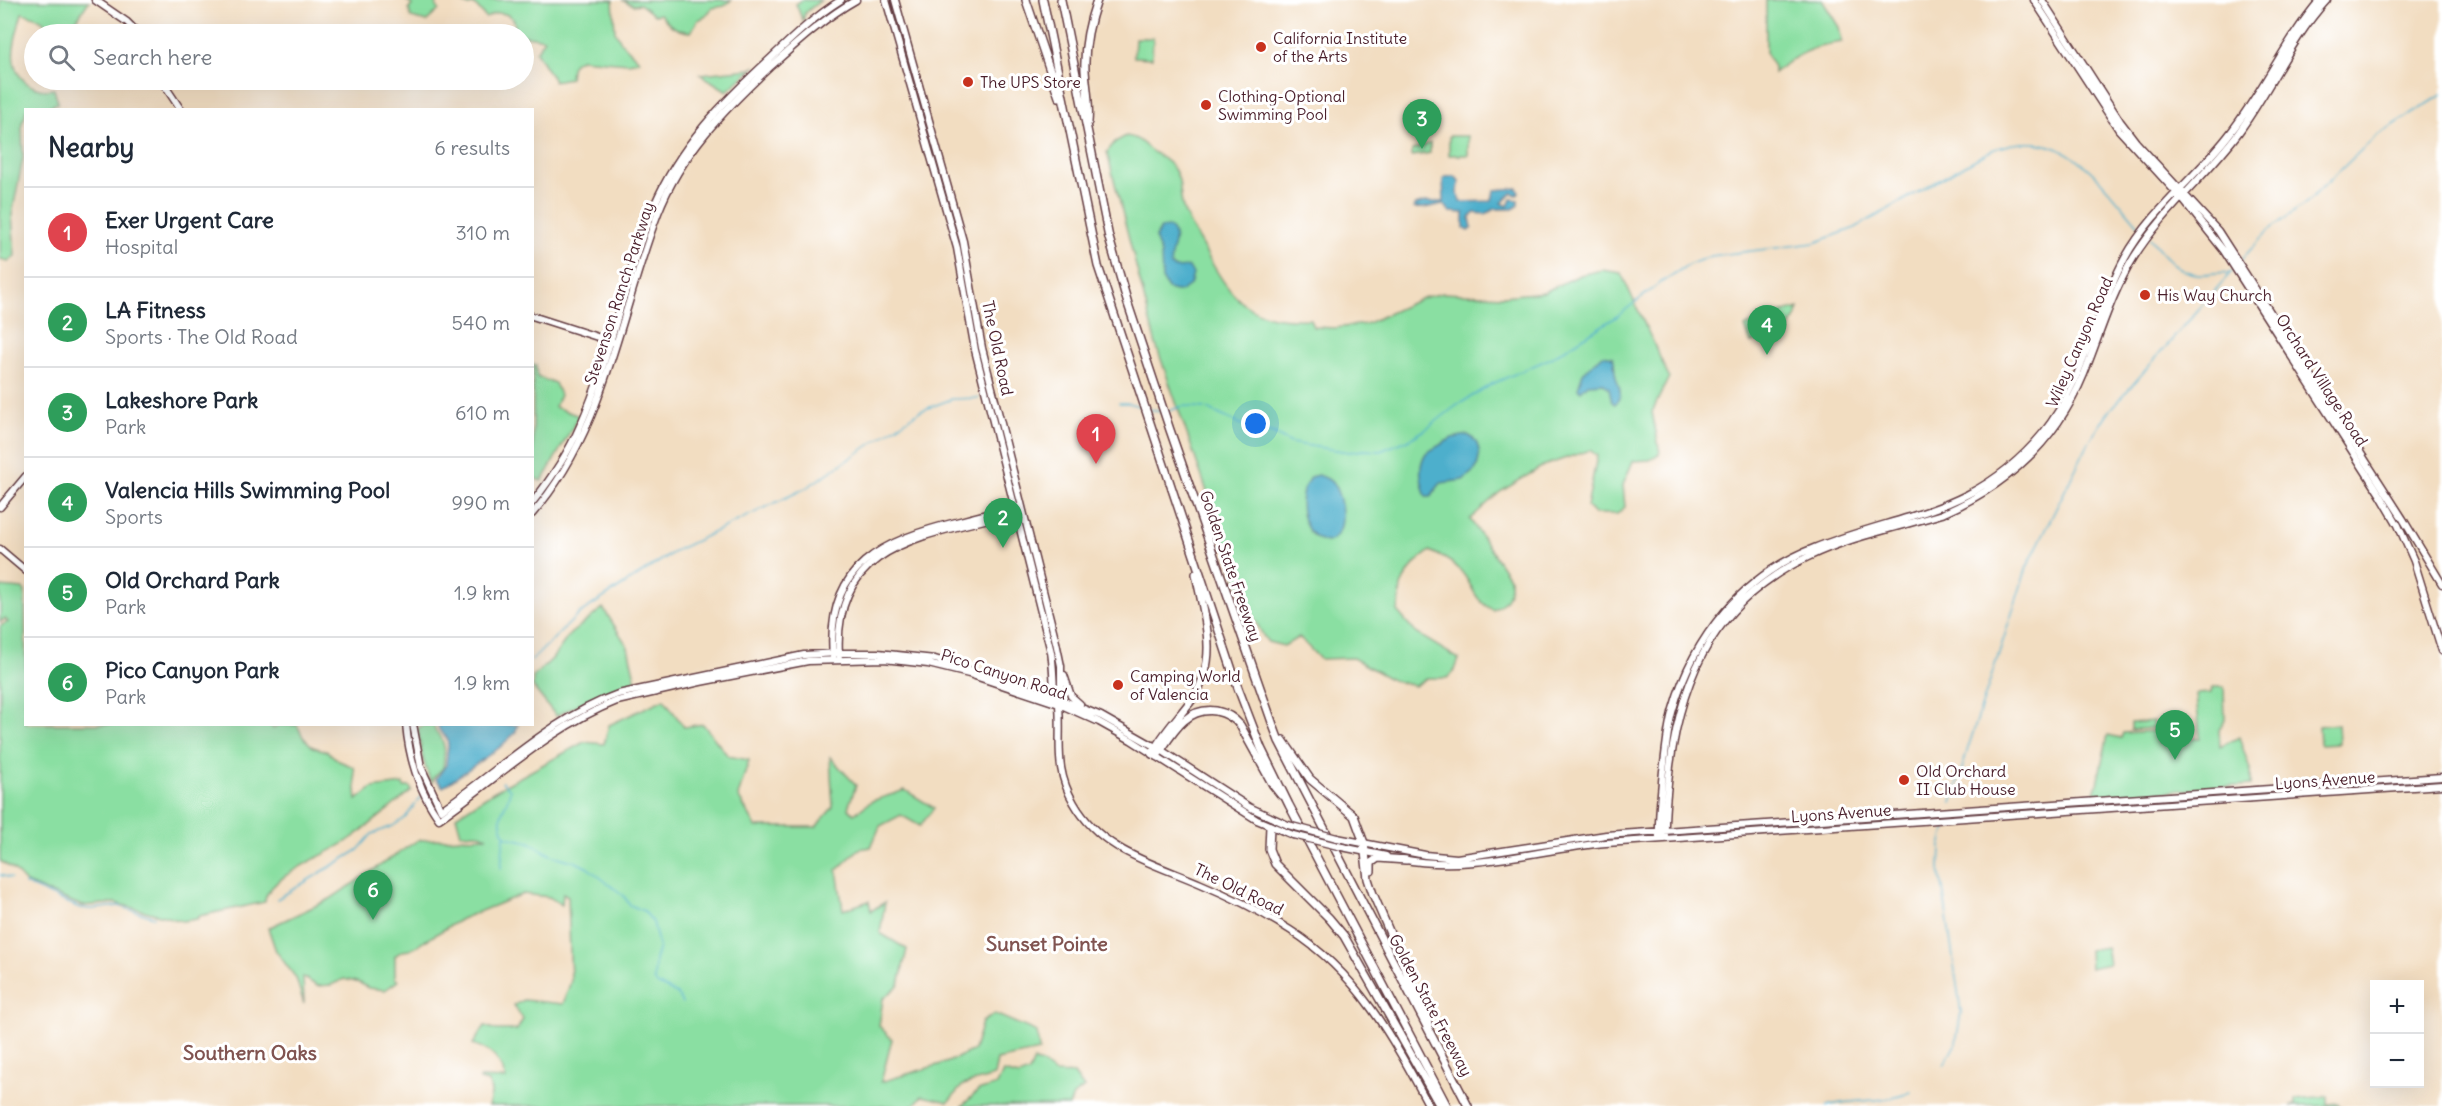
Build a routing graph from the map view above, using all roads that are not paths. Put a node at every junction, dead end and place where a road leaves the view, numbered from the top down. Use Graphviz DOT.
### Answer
graph roads {
  1 [pos="95,0"];
  2 [pos="841,0"];
  3 [pos="856,0"];
  4 [pos="886,0"];
  5 [pos="895,0"];
  6 [pos="1026,0"];
  7 [pos="1043,0"];
  8 [pos="1061,0"];
  9 [pos="1097,0"];
  10 [pos="2034,0"];
  11 [pos="2042,0"];
  12 [pos="2320,0"];
  13 [pos="2327,0"];
  14 [pos="129,24"];
  15 [pos="2290,45"];
  16 [pos="168,90"];
  17 [pos="180,108"];
  18 [pos="1066,113"];
  19 [pos="1087,128"];
  20 [pos="2180,193"];
  21 [pos="2252,289"];
  22 [pos="534,317"];
  23 [pos="613,342"];
  24 [pos="24,478"];
  25 [pos="534,500"];
  26 [pos="0,507"];
  27 [pos="1019,509"];
  28 [pos="534,511"];
  29 [pos="1191,548"];
  30 [pos="0,549"];
  31 [pos="24,569"];
  32 [pos="2442,584"];
  33 [pos="2442,651"];
  34 [pos="836,656"];
  35 [pos="1061,666"];
  36 [pos="1059,700"];
  37 [pos="1101,716"];
  38 [pos="1273,725"];
  39 [pos="406,726"];
  40 [pos="412,726"];
  41 [pos="1156,752"];
  42 [pos="2442,777"];
  43 [pos="2374,782"];
  44 [pos="2442,784"];
  45 [pos="424,785"];
  46 [pos="2371,790"];
  47 [pos="429,796"];
  48 [pos="1289,805"];
  49 [pos="1270,826"];
  50 [pos="1743,826"];
  51 [pos="1318,833"];
  52 [pos="1718,835"];
  53 [pos="1662,836"];
  54 [pos="1364,843"];
  55 [pos="1365,852"];
  56 [pos="1406,860"];
  57 [pos="1436,861"];
  58 [pos="1457,861"];
  59 [pos="1378,903"];
  60 [pos="1429,1033"];
  61 [pos="1430,1106"];
  62 [pos="1440,1106"];
  63 [pos="1447,1106"];
  64 [pos="1468,1106"];
  1 -- 14 [label="main road"];
  2 -- 23 [label="main road, Stevenson Ranch Parkway"];
  3 -- 23 [label="main road, Stevenson Ranch Parkway"];
  4 -- 27 [label="main road, The Old Road"];
  5 -- 27 [label="main road, The Old Road"];
  6 -- 18 [label="highway"];
  7 -- 18 [label="highway, Golden State Freeway"];
  8 -- 19 [label="highway, Golden State Freeway"];
  9 -- 19 [label="highway"];
  10 -- 20 [label="main road, Orchard Village Road"];
  11 -- 20 [label="main road, Orchard Village Road"];
  12 -- 15 [label="main road, Wiley Canyon Road"];
  13 -- 15 [label="main road, Wiley Canyon Road"];
  15 -- 20 [label="main road, Wiley Canyon Road"];
  16 -- 17 [label="main road"];
  18 -- 29 [label="highway, Golden State Freeway"];
  19 -- 38 [label="highway, Golden State Freeway"];
  20 -- 21 [label="main road, Orchard Village Road"];
  20 -- 53 [label="main road, Wiley Canyon Road"];
  21 -- 32 [label="main road, Orchard Village Road"];
  21 -- 33 [label="main road, Orchard Village Road"];
  22 -- 23 [label="main road"];
  23 -- 25 [label="main road, Stevenson Ranch Parkway"];
  23 -- 28 [label="main road, Stevenson Ranch Parkway"];
  24 -- 26 [label="main road"];
  27 -- 34 [label="main road"];
  27 -- 35 [label="main road, The Old Road"];
  27 -- 36 [label="main road, The Old Road"];
  29 -- 41 [label="highway"];
  29 -- 48 [label="highway, Golden State Freeway"];
  30 -- 31 [label="main road"];
  34 -- 36 [label="main road, Pico Canyon Road"];
  34 -- 47 [label="main road, Pico Canyon Road"];
  34 -- 47 [label="main road, Pico Canyon Road"];
  35 -- 36 [label="main road, The Old Road"];
  35 -- 37 [label="main road"];
  36 -- 37 [label="main road, Pico Canyon Road"];
  36 -- 41 [label="main road, Pico Canyon Road"];
  36 -- 61 [label="main road, The Old Road"];
  37 -- 41 [label="main road, Pico Canyon Road"];
  38 -- 54 [label="highway"];
  38 -- 60 [label="highway, Golden State Freeway"];
  39 -- 45 [label="main road"];
  40 -- 45 [label="main road"];
  41 -- 48 [label="highway"];
  41 -- 49 [label="main road, Pico Canyon Road"];
  41 -- 51 [label="main road, Pico Canyon Road, bridge"];
  42 -- 43 [label="main road, Lyons Avenue"];
  43 -- 46 [label="main road"];
  43 -- 50 [label="main road, Lyons Avenue"];
  44 -- 46 [label="main road, Lyons Avenue"];
  45 -- 47 [label="main road"];
  46 -- 52 [label="main road, Lyons Avenue"];
  48 -- 63 [label="highway, Golden State Freeway"];
  49 -- 55 [label="main road, Pico Canyon Road, bridge"];
  49 -- 62 [label="highway"];
  50 -- 52 [label="main road"];
  50 -- 53 [label="main road, Lyons Avenue"];
  51 -- 54 [label="main road, Lyons Avenue, bridge"];
  52 -- 53 [label="main road, Lyons Avenue"];
  53 -- 58 [label="main road, Lyons Avenue"];
  53 -- 58 [label="main road, Lyons Avenue"];
  54 -- 55 [label="highway"];
  54 -- 57 [label="main road, Lyons Avenue"];
  55 -- 56 [label="main road"];
  55 -- 59 [label="highway"];
  56 -- 57 [label="main road"];
  56 -- 59 [label="highway"];
  57 -- 58 [label="main road, Lyons Avenue"];
  59 -- 60 [label="highway"];
  60 -- 64 [label="highway, Golden State Freeway"];
}
